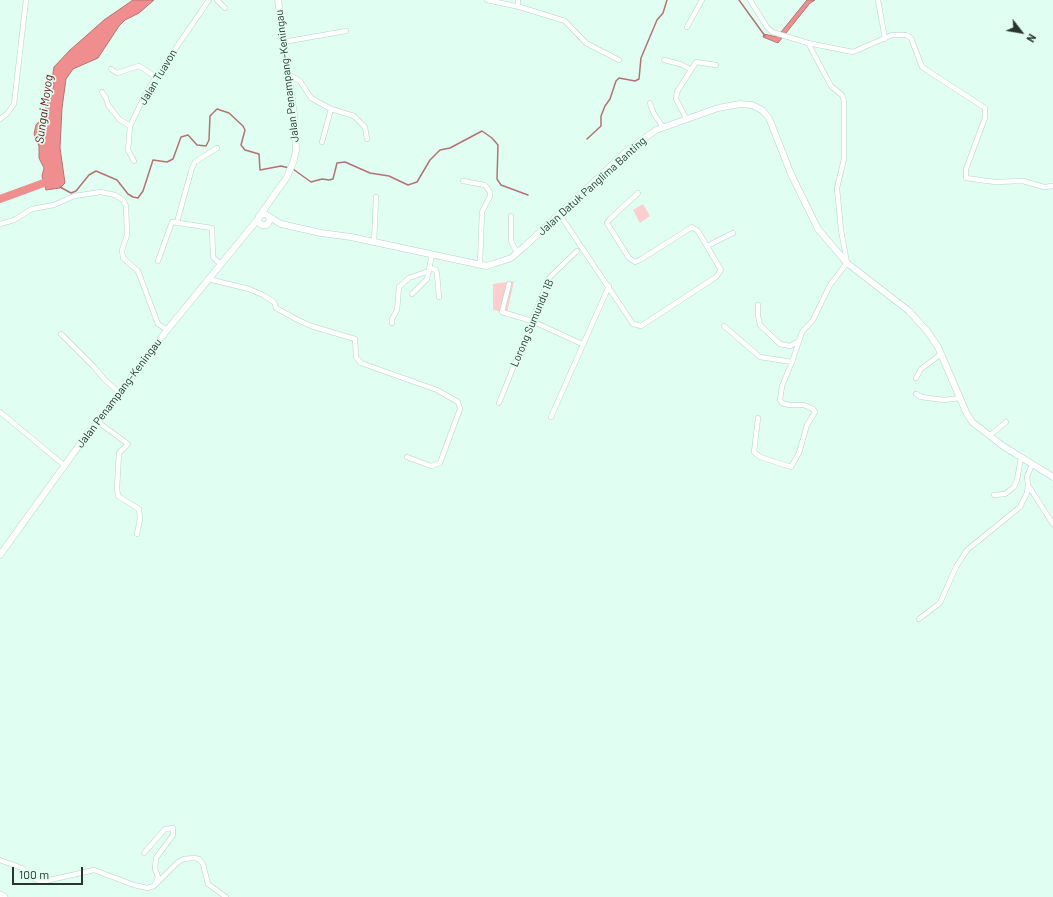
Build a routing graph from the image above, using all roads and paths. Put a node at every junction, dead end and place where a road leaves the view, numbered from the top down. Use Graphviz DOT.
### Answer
graph roads {
  1 [pos="26,0"];
  2 [pos="208,0"];
  3 [pos="217,0"];
  4 [pos="278,0"];
  5 [pos="487,0"];
  6 [pos="518,0"];
  7 [pos="702,0"];
  8 [pos="750,0"];
  9 [pos="878,0"];
  10 [pos="517,7"];
  11 [pos="225,8"];
  12 [pos="687,27"];
  13 [pos="346,32"];
  14 [pos="885,39"];
  15 [pos="283,42"];
  16 [pos="808,43"];
  17 [pos="619,60"];
  18 [pos="664,60"];
  19 [pos="716,65"];
  20 [pos="111,69"];
  21 [pos="690,69"];
  22 [pos="287,72"];
  23 [pos="156,77"];
  24 [pos="102,92"];
  25 [pos="650,103"];
  26 [pos="331,108"];
  27 [pos="686,118"];
  28 [pos="0,119"];
  29 [pos="130,126"];
  30 [pos="663,127"];
  31 [pos="367,139"];
  32 [pos="322,142"];
  33 [pos="217,148"];
  34 [pos="134,161"];
  35 [pos="463,181"];
  36 [pos="1053,186"];
  37 [pos="638,193"];
  38 [pos="275,195"];
  39 [pos="376,197"];
  40 [pos="560,215"];
  41 [pos="268,216"];
  42 [pos="511,216"];
  43 [pos="259,217"];
  44 [pos="177,222"];
  45 [pos="0,224"];
  46 [pos="281,224"];
  47 [pos="264,225"];
  48 [pos="733,233"];
  49 [pos="243,236"];
  50 [pos="374,243"];
  51 [pos="707,246"];
  52 [pos="577,251"];
  53 [pos="517,253"];
  54 [pos="432,255"];
  55 [pos="158,261"];
  56 [pos="847,263"];
  57 [pos="220,264"];
  58 [pos="480,264"];
  59 [pos="430,270"];
  60 [pos="208,279"];
  61 [pos="509,284"];
  62 [pos="609,286"];
  63 [pos="412,294"];
  64 [pos="438,297"];
  65 [pos="758,305"];
  66 [pos="532,321"];
  67 [pos="392,323"];
  68 [pos="724,326"];
  69 [pos="167,330"];
  70 [pos="61,334"];
  71 [pos="799,341"];
  72 [pos="582,344"];
  73 [pos="941,354"];
  74 [pos="792,362"];
  75 [pos="916,378"];
  76 [pos="120,393"];
  77 [pos="916,394"];
  78 [pos="960,398"];
  79 [pos="499,403"];
  80 [pos="0,412"];
  81 [pos="552,417"];
  82 [pos="758,418"];
  83 [pos="98,422"];
  84 [pos="1006,422"];
  85 [pos="989,436"];
  86 [pos="407,457"];
  87 [pos="1022,458"];
  88 [pos="1032,464"];
  89 [pos="65,466"];
  90 [pos="1053,477"];
  91 [pos="1028,485"];
  92 [pos="994,494"];
  93 [pos="1053,524"];
  94 [pos="137,534"];
  95 [pos="0,555"];
  96 [pos="919,619"];
  97 [pos="144,853"];
  98 [pos="0,860"];
  99 [pos="154,886"];
  100 [pos="0,895"];
  101 [pos="4,897"];
  102 [pos="226,897"];
  1 -- 28 [label="street"];
  2 -- 23 [label="street, Jalan Tuavon"];
  3 -- 11 [label="street"];
  4 -- 15 [label="main road, Jalan Penampang-Keningau"];
  5 -- 10 [label="street"];
  6 -- 10 [label="street"];
  7 -- 12 [label="street"];
  8 -- 16 [label="street"];
  9 -- 14 [label="street"];
  10 -- 17 [label="street"];
  13 -- 15 [label="street"];
  14 -- 16 [label="street"];
  14 -- 36 [label="street"];
  15 -- 22 [label="main road, Jalan Penampang-Keningau"];
  16 -- 56 [label="street"];
  18 -- 21 [label="street"];
  19 -- 21 [label="street"];
  20 -- 23 [label="street"];
  21 -- 27 [label="street"];
  22 -- 26 [label="street"];
  22 -- 38 [label="main road, Jalan Penampang-Keningau"];
  23 -- 29 [label="street, Jalan Tuavon"];
  24 -- 29 [label="street"];
  25 -- 30 [label="street"];
  26 -- 31 [label="street"];
  26 -- 32 [label="street"];
  27 -- 30 [label="main road, Jalan Datuk Panglima Banting"];
  27 -- 56 [label="main road, Jalan Datuk Panglima Banting"];
  29 -- 34 [label="street, Jalan Tuavon"];
  30 -- 40 [label="main road, Jalan Datuk Panglima Banting"];
  33 -- 44 [label="street"];
  35 -- 58 [label="street"];
  37 -- 51 [label="street"];
  38 -- 41 [label="main road, Jalan Penampang-Keningau"];
  38 -- 43 [label="main road, Jalan Penampang-Keningau"];
  39 -- 50 [label="street"];
  40 -- 53 [label="main road, Jalan Datuk Panglima Banting"];
  40 -- 62 [label="street"];
  41 -- 43 [label="main road"];
  41 -- 46 [label="main road, Jalan Datuk Panglima Banting"];
  41 -- 47 [label="main road, Jalan Penampang-Keningau"];
  42 -- 53 [label="street"];
  43 -- 47 [label="main road"];
  43 -- 49 [label="main road, Jalan Penampang-Keningau"];
  44 -- 55 [label="street"];
  44 -- 57 [label="street"];
  45 -- 69 [label="street"];
  46 -- 47 [label="main road, Jalan Datuk Panglima Banting"];
  46 -- 50 [label="main road, Jalan Datuk Panglima Banting"];
  47 -- 49 [label="main road, Jalan Penampang-Keningau"];
  48 -- 51 [label="street"];
  49 -- 57 [label="main road, Jalan Penampang-Keningau"];
  50 -- 54 [label="main road, Jalan Datuk Panglima Banting"];
  51 -- 62 [label="street"];
  52 -- 66 [label="street, Lorong Sumundu 1B"];
  53 -- 58 [label="main road, Jalan Datuk Panglima Banting"];
  54 -- 58 [label="main road, Jalan Datuk Panglima Banting"];
  54 -- 59 [label="street"];
  56 -- 71 [label="street"];
  56 -- 73 [label="main road, Jalan Datuk Panglima Banting"];
  57 -- 60 [label="main road, Jalan Penampang-Keningau"];
  59 -- 63 [label="street"];
  59 -- 64 [label="street"];
  59 -- 67 [label="street"];
  60 -- 69 [label="main road, Jalan Penampang-Keningau"];
  60 -- 86 [label="street"];
  61 -- 66 [label="street"];
  62 -- 72 [label="street"];
  65 -- 71 [label="street"];
  66 -- 72 [label="street"];
  66 -- 79 [label="street, Lorong Sumundu 1B"];
  68 -- 74 [label="street"];
  69 -- 76 [label="main road, Jalan Penampang-Keningau"];
  70 -- 76 [label="street"];
  71 -- 74 [label="street"];
  72 -- 81 [label="street"];
  73 -- 75 [label="street"];
  73 -- 78 [label="main road, Jalan Datuk Panglima Banting"];
  74 -- 82 [label="street"];
  76 -- 83 [label="main road, Jalan Penampang-Keningau"];
  77 -- 78 [label="street"];
  78 -- 85 [label="main road, Jalan Datuk Panglima Banting"];
  80 -- 89 [label="street"];
  83 -- 89 [label="main road, Jalan Penampang-Keningau"];
  83 -- 94 [label="street"];
  84 -- 85 [label="street"];
  85 -- 87 [label="main road, Jalan Datuk Panglima Banting"];
  87 -- 88 [label="main road, Jalan Datuk Panglima Banting"];
  87 -- 92 [label="street"];
  88 -- 90 [label="main road, Jalan Datuk Panglima Banting"];
  88 -- 91 [label="street"];
  89 -- 95 [label="main road, Jalan Penampang-Keningau"];
  91 -- 93 [label="street"];
  91 -- 96 [label="street"];
  97 -- 99 [label="street"];
  98 -- 99 [label="street"];
  99 -- 102 [label="street"];
  100 -- 101 [label="highway"];
}
